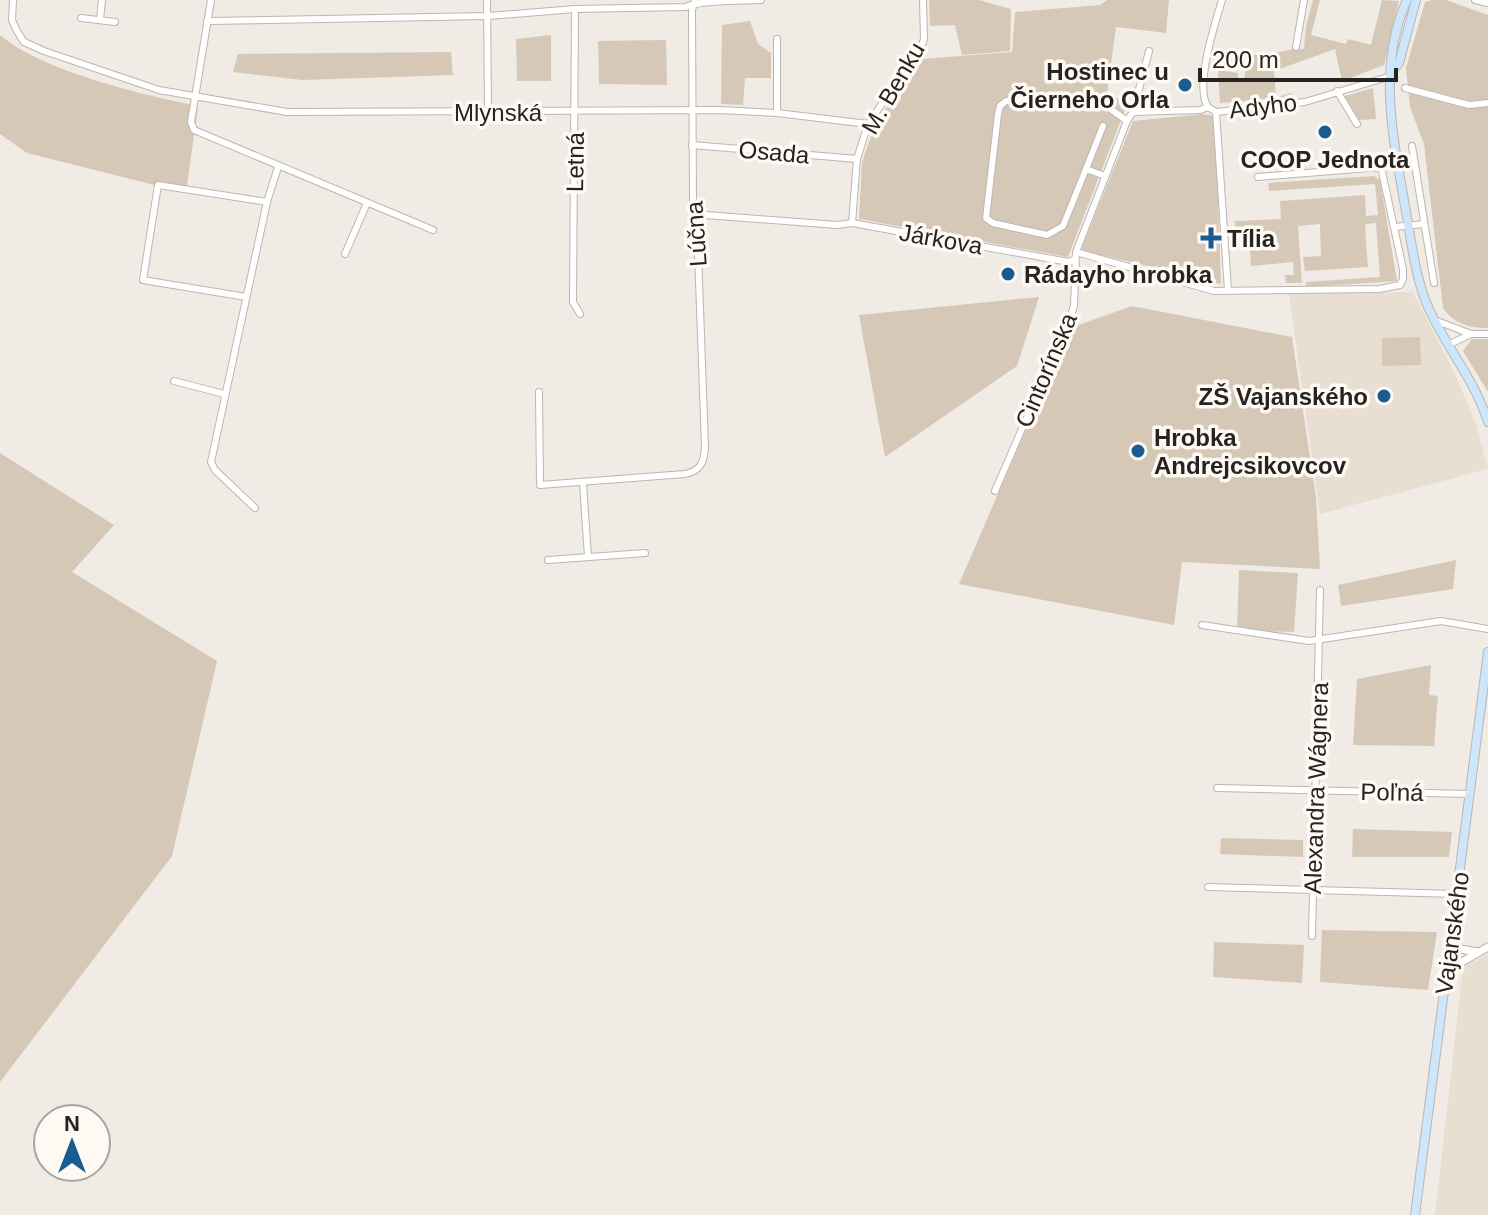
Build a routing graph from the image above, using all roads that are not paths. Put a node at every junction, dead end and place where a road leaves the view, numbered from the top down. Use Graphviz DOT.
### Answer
graph roads {
  1 [pos="13,0"];
  2 [pos="102,0"];
  3 [pos="211,0"];
  4 [pos="487,0"];
  5 [pos="761,0"];
  6 [pos="923,0"];
  7 [pos="1222,0"];
  8 [pos="1304,0"];
  9 [pos="1407,0"];
  10 [pos="1416,0"];
  11 [pos="1475,0"];
  12 [pos="696,1"];
  13 [pos="1488,3"];
  14 [pos="575,9"];
  15 [pos="488,16"];
  16 [pos="81,18"];
  17 [pos="100,20"];
  18 [pos="207,21"];
  19 [pos="115,22"];
  20 [pos="777,39"];
  21 [pos="1296,47"];
  22 [pos="1149,51"];
  23 [pos="1391,74"];
  24 [pos="1405,88"];
  25 [pos="1337,91"];
  26 [pos="196,97"];
  27 [pos="1488,103"];
  28 [pos="1208,107"];
  29 [pos="691,111"];
  30 [pos="488,112"];
  31 [pos="575,112"];
  32 [pos="1133,112"];
  33 [pos="1216,112"];
  34 [pos="777,113"];
  35 [pos="1127,121"];
  36 [pos="868,124"];
  37 [pos="1357,124"];
  38 [pos="1103,126"];
  39 [pos="692,145"];
  40 [pos="1412,146"];
  41 [pos="857,159"];
  42 [pos="278,167"];
  43 [pos="1086,169"];
  44 [pos="1105,176"];
  45 [pos="1258,177"];
  46 [pos="267,202"];
  47 [pos="367,203"];
  48 [pos="696,216"];
  49 [pos="852,223"];
  50 [pos="1424,224"];
  51 [pos="1408,226"];
  52 [pos="1395,227"];
  53 [pos="433,230"];
  54 [pos="345,254"];
  55 [pos="1076,256"];
  56 [pos="1434,283"];
  57 [pos="1228,290"];
  58 [pos="246,297"];
  59 [pos="580,314"];
  60 [pos="1437,321"];
  61 [pos="1471,334"];
  62 [pos="1488,334"];
  63 [pos="1450,344"];
  64 [pos="174,381"];
  65 [pos="539,392"];
  66 [pos="224,394"];
  67 [pos="1488,422"];
  68 [pos="583,483"];
  69 [pos="995,491"];
  70 [pos="255,508"];
  71 [pos="645,553"];
  72 [pos="588,557"];
  73 [pos="548,560"];
  74 [pos="1320,590"];
  75 [pos="1202,625"];
  76 [pos="1488,629"];
  77 [pos="1320,641"];
  78 [pos="1488,652"];
  79 [pos="1217,788"];
  80 [pos="1316,790"];
  81 [pos="1470,794"];
  82 [pos="1208,887"];
  83 [pos="1313,888"];
  84 [pos="1457,894"];
  85 [pos="1312,936"];
  86 [pos="1451,939"];
  87 [pos="1488,947"];
  88 [pos="1478,952"];
  89 [pos="1446,971"];
  90 [pos="1415,1215"];
  1 -- 26 [label="street, Mlynská"];
  2 -- 17 [label="street"];
  3 -- 18 [label="street"];
  4 -- 15 [label="street"];
  5 -- 12 [label="street"];
  6 -- 36 [label="street, M. Benku"];
  7 -- 28 [label="street"];
  8 -- 21 [label="street"];
  9 -- 23 [label="main road"];
  10 -- 23 [label="main road"];
  11 -- 13 [label="street"];
  12 -- 14 [label="street"];
  12 -- 29 [label="street, Lúčna"];
  14 -- 15 [label="street"];
  14 -- 31 [label="street, Letná"];
  15 -- 18 [label="street"];
  15 -- 30 [label="street"];
  16 -- 17 [label="street"];
  17 -- 19 [label="street"];
  18 -- 26 [label="street"];
  20 -- 34 [label="street"];
  22 -- 32 [label="street, Cintorínska"];
  23 -- 25 [label="street, Adyho"];
  23 -- 51 [label="main road"];
  24 -- 27 [label="street"];
  25 -- 33 [label="street, Adyho"];
  25 -- 37 [label="street"];
  26 -- 30 [label="street, Mlynská"];
  26 -- 42 [label="street"];
  28 -- 32 [label="street, Adyho"];
  28 -- 33 [label="street, Adyho"];
  29 -- 31 [label="street, Mlynská"];
  29 -- 34 [label="street, Mlynská"];
  29 -- 39 [label="street, Lúčna"];
  30 -- 31 [label="street, Mlynská"];
  31 -- 59 [label="street, Letná"];
  32 -- 35 [label="street, Cintorínska"];
  33 -- 57 [label="street"];
  34 -- 36 [label="street, Mlynská"];
  35 -- 43 [label="street"];
  35 -- 44 [label="street, Cintorínska"];
  36 -- 41 [label="street, M. Benku"];
  38 -- 43 [label="street"];
  39 -- 41 [label="street, Osada"];
  39 -- 48 [label="street, Lúčna"];
  40 -- 50 [label="street"];
  41 -- 49 [label="street, M. Benku"];
  42 -- 46 [label="street"];
  42 -- 47 [label="street"];
  43 -- 44 [label="street"];
  44 -- 55 [label="street, Cintorínska"];
  45 -- 52 [label="street"];
  46 -- 58 [label="street"];
  46 -- 58 [label="street"];
  47 -- 53 [label="street"];
  47 -- 54 [label="street"];
  48 -- 49 [label="street, Járkova"];
  48 -- 68 [label="street, Lúčna"];
  49 -- 55 [label="street, Járkova"];
  50 -- 51 [label="street"];
  50 -- 56 [label="street"];
  51 -- 52 [label="street"];
  51 -- 60 [label="main road"];
  52 -- 57 [label="street, Járkova"];
  55 -- 57 [label="street, Járkova"];
  55 -- 69 [label="street, Cintorínska"];
  58 -- 66 [label="street"];
  60 -- 61 [label="street"];
  60 -- 63 [label="main road"];
  61 -- 62 [label="street"];
  61 -- 63 [label="street"];
  63 -- 67 [label="main road"];
  64 -- 66 [label="street"];
  65 -- 68 [label="street"];
  66 -- 70 [label="street"];
  68 -- 72 [label="street"];
  71 -- 72 [label="street"];
  72 -- 73 [label="street"];
  74 -- 77 [label="street, Alexandra Wágnera"];
  75 -- 77 [label="street"];
  76 -- 77 [label="street"];
  77 -- 80 [label="street, Alexandra Wágnera"];
  78 -- 81 [label="main road, Vajanského"];
  79 -- 80 [label="street, Poľná"];
  80 -- 81 [label="street, Poľná"];
  80 -- 83 [label="street, Alexandra Wágnera"];
  81 -- 84 [label="main road, Vajanského"];
  82 -- 83 [label="street"];
  83 -- 84 [label="street"];
  83 -- 85 [label="street, Alexandra Wágnera"];
  84 -- 86 [label="main road, Vajanského"];
  86 -- 88 [label="street"];
  86 -- 89 [label="main road, Vajanského"];
  87 -- 88 [label="street"];
  88 -- 89 [label="street"];
  89 -- 90 [label="main road, Vajanského"];
}
